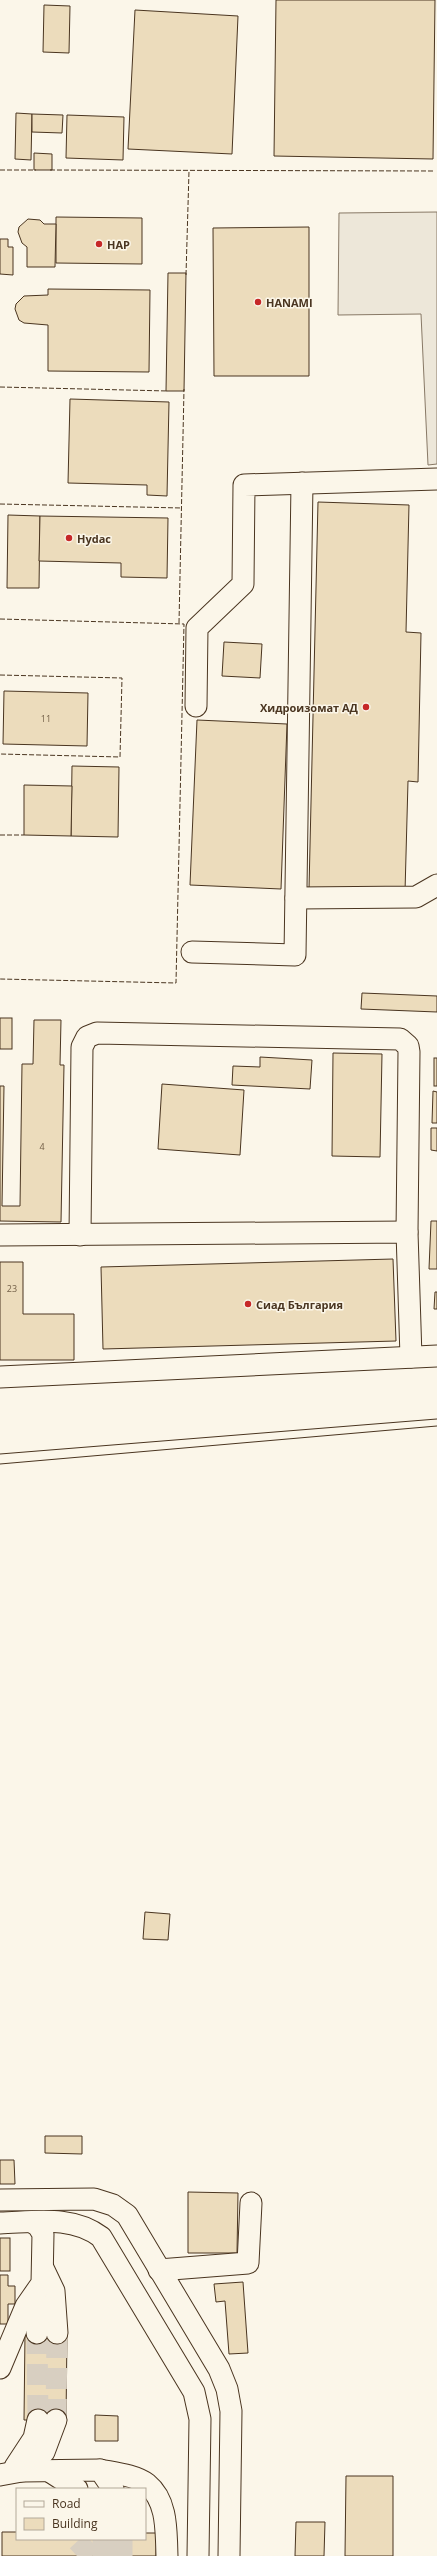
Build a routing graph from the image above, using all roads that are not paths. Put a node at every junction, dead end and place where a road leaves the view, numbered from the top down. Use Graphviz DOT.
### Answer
graph roads {
  1 [pos="437,479"];
  2 [pos="302,483"];
  3 [pos="196,706"];
  4 [pos="437,885"];
  5 [pos="296,898"];
  6 [pos="192,952"];
  7 [pos="407,1232"];
  8 [pos="0,1235"];
  9 [pos="80,1235"];
  10 [pos="437,1356"];
  11 [pos="411,1357"];
  12 [pos="0,1377"];
  13 [pos="0,2200"];
  14 [pos="250,2203"];
  15 [pos="32,2222"];
  16 [pos="0,2223"];
  17 [pos="159,2270"];
  18 [pos="42,2275"];
  19 [pos="37,2333"];
  20 [pos="57,2333"];
  21 [pos="0,2368"];
  22 [pos="47,2420"];
  23 [pos="11,2473"];
  24 [pos="77,2479"];
  25 [pos="96,2480"];
  26 [pos="111,2488"];
  27 [pos="167,2556"];
  28 [pos="198,2556"];
  29 [pos="229,2556"];
  1 -- 2 [label="lane"];
  2 -- 3 [label="lane"];
  2 -- 5 [label="lane"];
  4 -- 5 [label="lane"];
  5 -- 6 [label="lane"];
  7 -- 9 [label="lane"];
  7 -- 9 [label="lane"];
  7 -- 11 [label="lane"];
  8 -- 9 [label="lane"];
  10 -- 11 [label="lane"];
  11 -- 12 [label="lane"];
  13 -- 17 [label="lane"];
  14 -- 17 [label="lane"];
  15 -- 16 [label="lane"];
  15 -- 18 [label="lane"];
  15 -- 28 [label="lane"];
  17 -- 29 [label="lane"];
  18 -- 19 [label="lane"];
  18 -- 20 [label="lane"];
  18 -- 21 [label="lane"];
  22 -- 23 [label="lane"];
  23 -- 24 [label="lane"];
  24 -- 25 [label="lane"];
  25 -- 26 [label="lane"];
  25 -- 27 [label="lane"];
}
